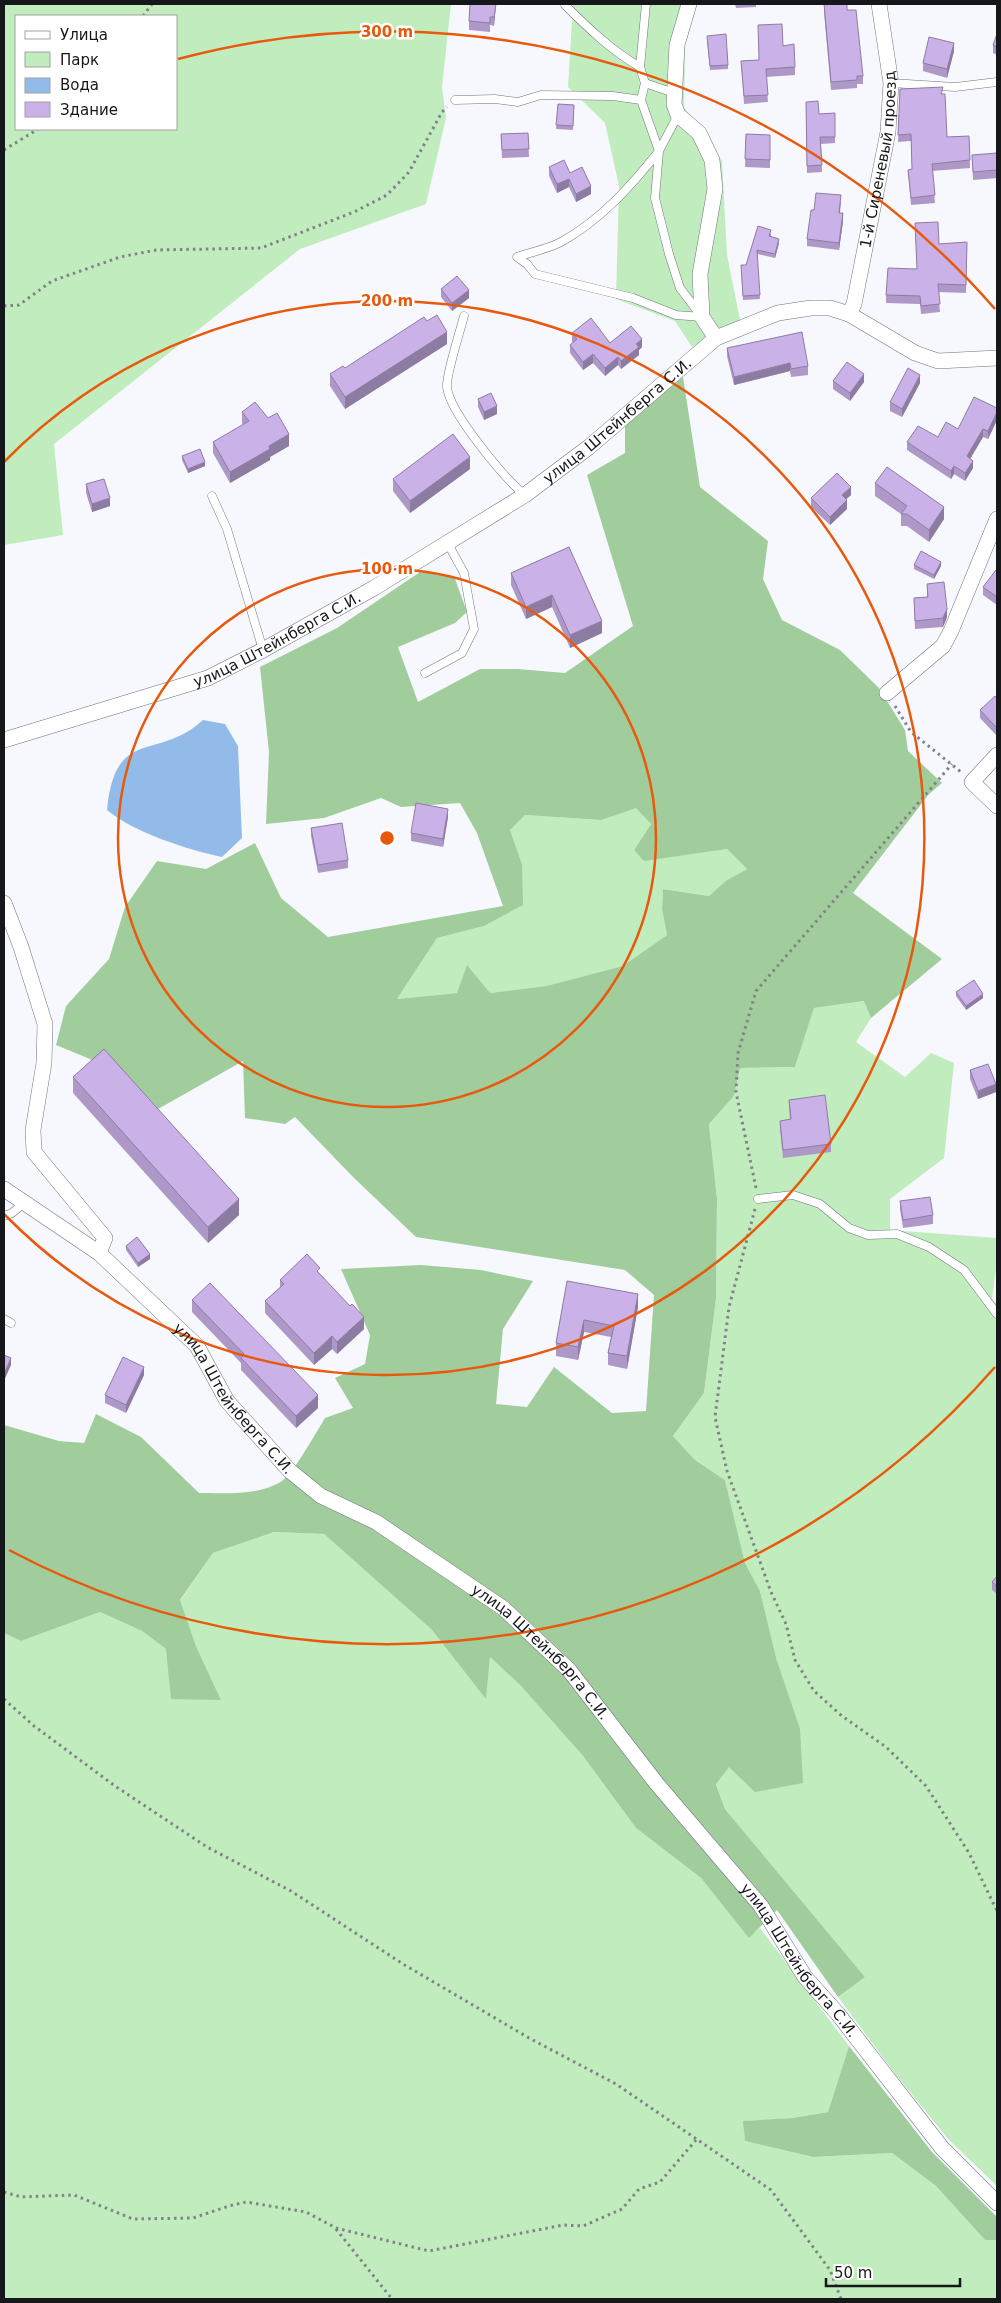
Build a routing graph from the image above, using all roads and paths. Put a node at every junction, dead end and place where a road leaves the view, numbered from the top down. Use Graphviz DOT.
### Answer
graph roads {
  1 [pos="152,4"];
  2 [pos="646,4"];
  3 [pos="689,4"];
  4 [pos="879,4"];
  5 [pos="565,5"];
  6 [pos="144,15"];
  7 [pos="640,67"];
  8 [pos="645,82"];
  9 [pos="997,82"];
  10 [pos="891,83"];
  11 [pos="674,93"];
  12 [pos="455,100"];
  13 [pos="641,100"];
  14 [pos="678,115"];
  15 [pos="36,130"];
  16 [pos="4,150"];
  17 [pos="658,151"];
  18 [pos="4,306"];
  19 [pos="849,314"];
  20 [pos="464,316"];
  21 [pos="702,317"];
  22 [pos="716,338"];
  23 [pos="997,358"];
  24 [pos="212,496"];
  25 [pos="525,496"];
  26 [pos="997,519"];
  27 [pos="447,542"];
  28 [pos="263,650"];
  29 [pos="425,673"];
  30 [pos="887,693"];
  31 [pos="4,740"];
  32 [pos="997,755"];
  33 [pos="952,764"];
  34 [pos="972,782"];
  35 [pos="997,806"];
  36 [pos="4,903"];
  37 [pos="4,1189"];
  38 [pos="758,1199"];
  39 [pos="23,1204"];
  40 [pos="4,1216"];
  41 [pos="99,1253"];
  42 [pos="997,1314"];
  43 [pos="4,1699"];
  44 [pos="997,1911"];
  45 [pos="696,2140"];
  46 [pos="4,2192"];
  47 [pos="997,2203"];
  48 [pos="336,2228"];
  49 [pos="392,2299"];
  50 [pos="841,2299"];
  1 -- 6 [label="path"];
  2 -- 7 [label="lane"];
  3 -- 11 [label="street"];
  4 -- 10 [label="street, 1-й Сиреневый проезд"];
  5 -- 7 [label="lane"];
  7 -- 8 [label="lane"];
  8 -- 11 [label="lane"];
  8 -- 13 [label="lane"];
  9 -- 10 [label="lane"];
  10 -- 19 [label="street, 1-й Сиреневый проезд"];
  11 -- 14 [label="street"];
  12 -- 13 [label="lane"];
  12 -- 18 [label="path"];
  13 -- 17 [label="lane"];
  14 -- 17 [label="lane"];
  14 -- 21 [label="street"];
  15 -- 16 [label="path"];
  17 -- 21 [label="lane"];
  17 -- 21 [label="lane"];
  19 -- 22 [label="street, улица Штейнберга С.И."];
  19 -- 23 [label="street, улица Штейнберга С.И."];
  20 -- 25 [label="lane"];
  21 -- 22 [label="street"];
  22 -- 25 [label="street, улица Штейнберга С.И."];
  24 -- 28 [label="lane"];
  25 -- 27 [label="street, улица Штейнберга С.И."];
  26 -- 30 [label="street"];
  27 -- 28 [label="street, улица Штейнберга С.И."];
  27 -- 29 [label="lane"];
  28 -- 31 [label="street, улица Штейнберга С.И."];
  30 -- 33 [label="path"];
  32 -- 34 [label="street"];
  33 -- 34 [label="path"];
  33 -- 38 [label="path"];
  34 -- 35 [label="street"];
  36 -- 41 [label="street"];
  37 -- 39 [label="street, улица Штейнберга С.И."];
  38 -- 42 [label="lane"];
  38 -- 44 [label="path"];
  39 -- 40 [label="lane"];
  39 -- 41 [label="street, улица Штейнберга С.И."];
  41 -- 47 [label="street, улица Штейнберга С.И."];
  43 -- 45 [label="path"];
  45 -- 48 [label="path"];
  45 -- 50 [label="path"];
  46 -- 48 [label="path"];
  48 -- 49 [label="path"];
}
